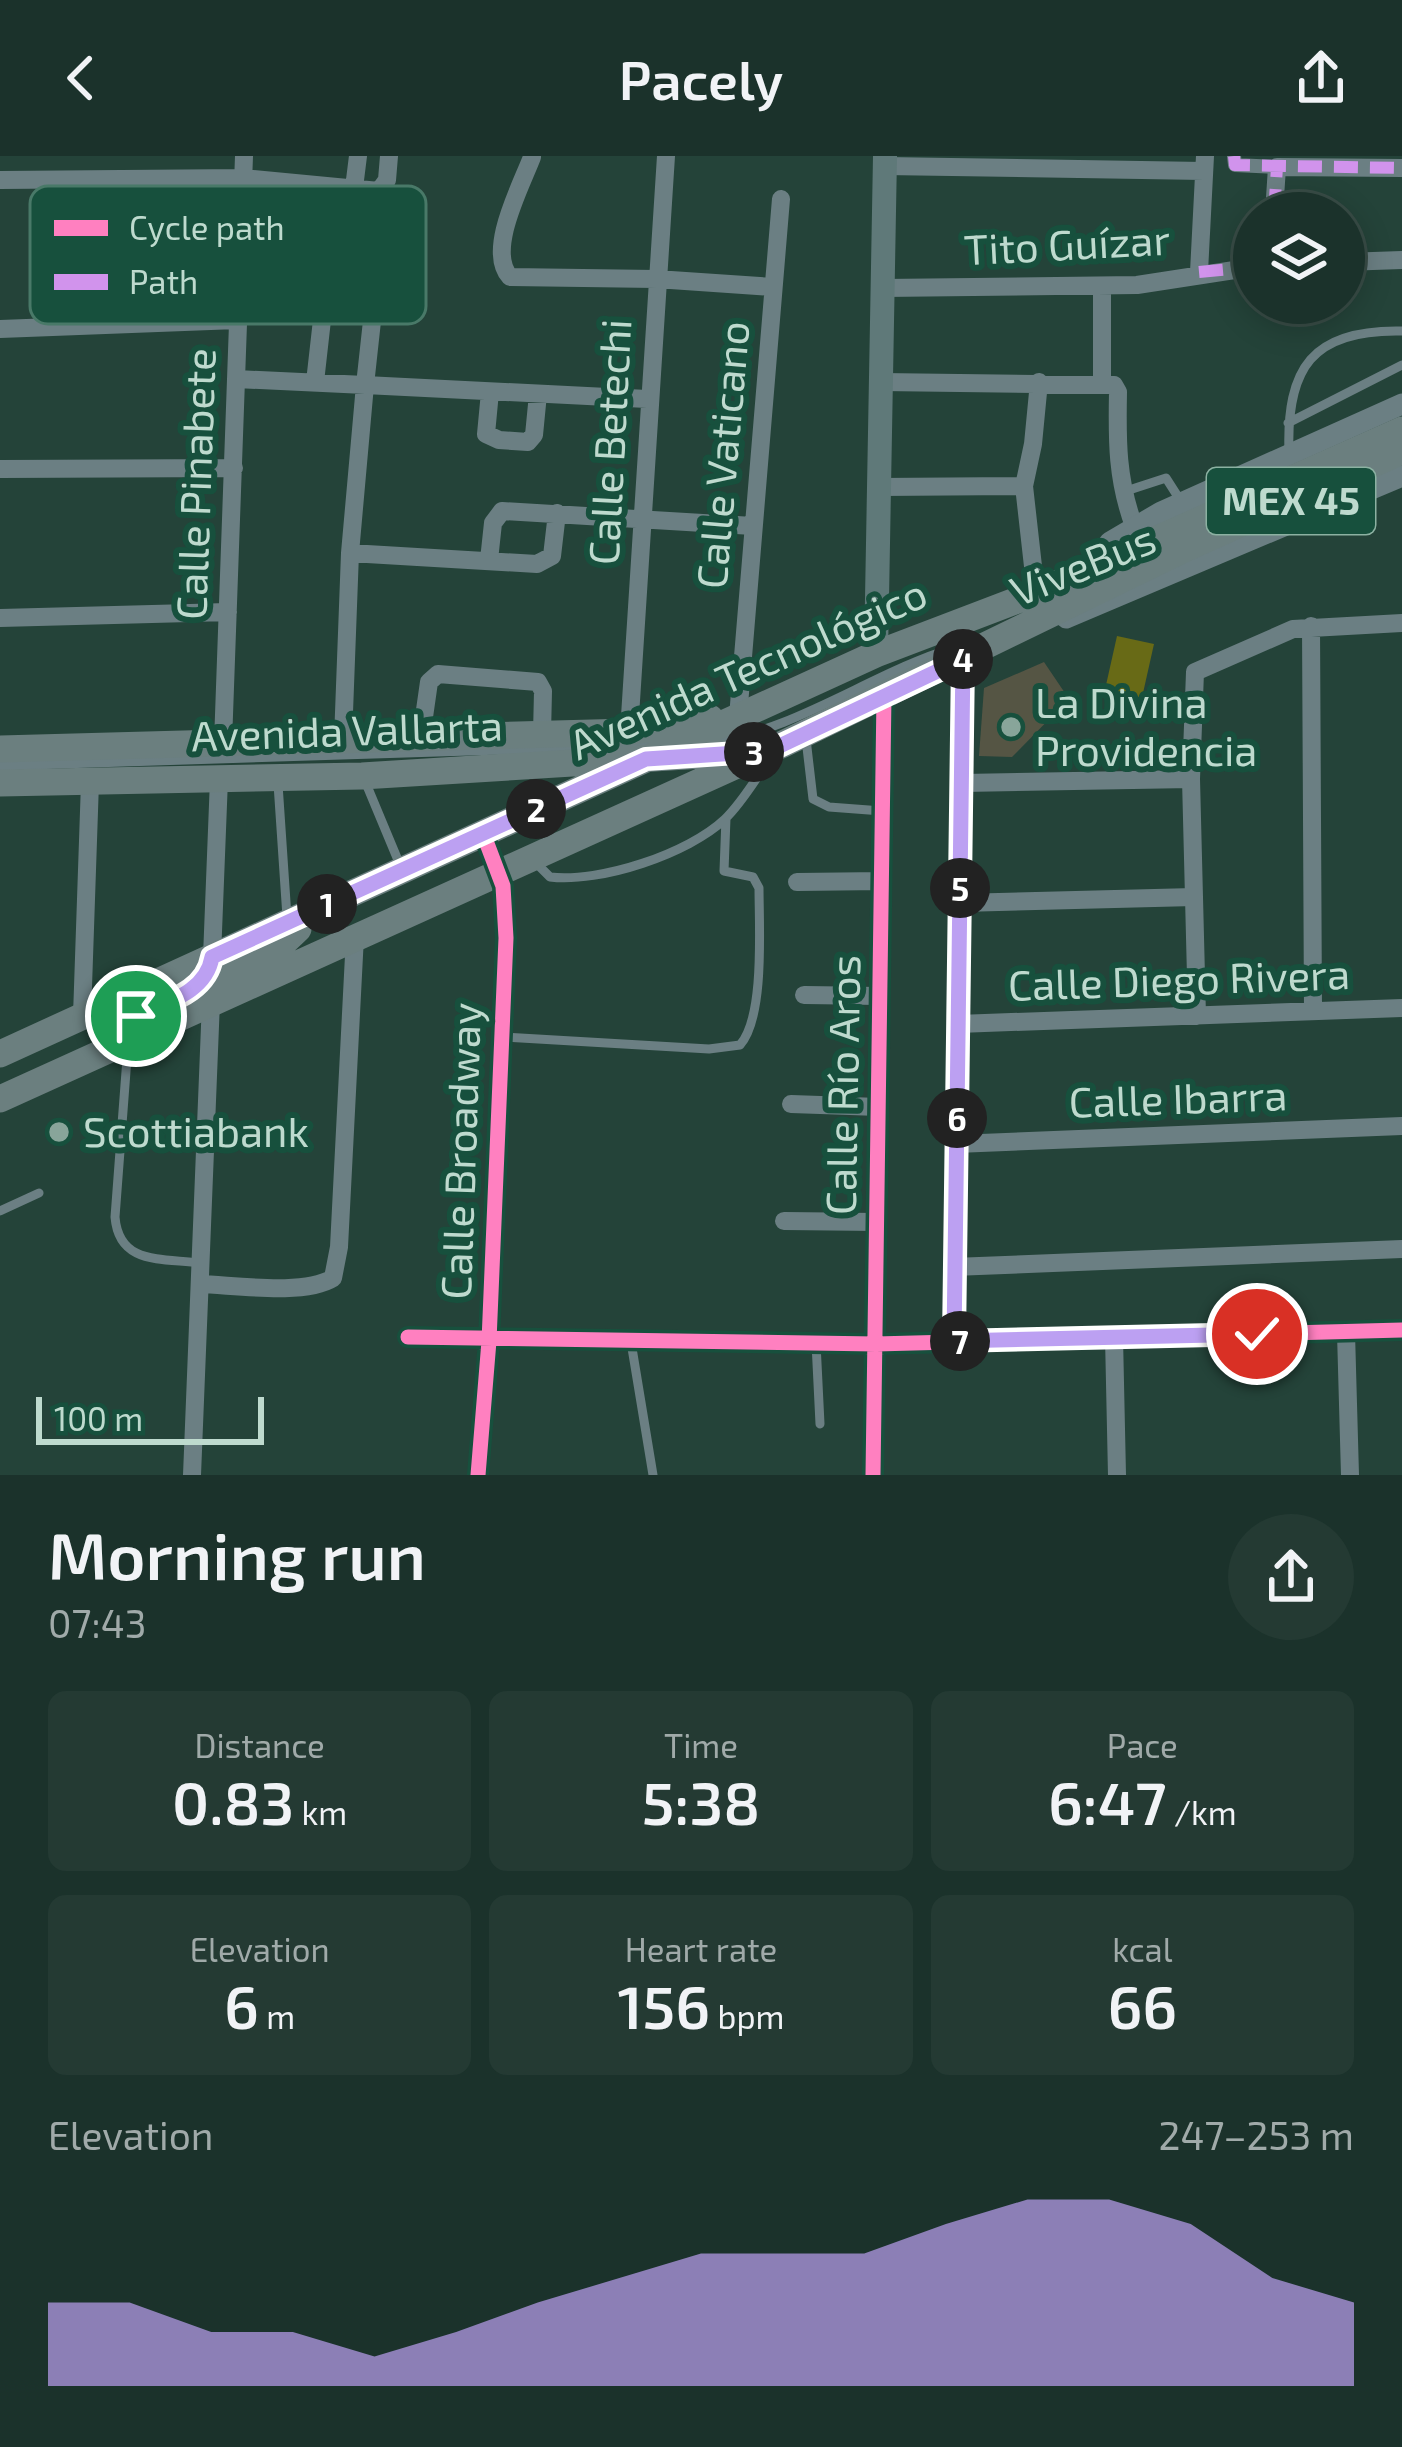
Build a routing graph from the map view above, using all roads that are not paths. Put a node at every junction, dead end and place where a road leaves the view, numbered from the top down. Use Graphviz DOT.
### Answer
graph roads {
  1 [pos="244,156"];
  2 [pos="358,156"];
  3 [pos="389,156"];
  4 [pos="666,156"];
  5 [pos="532,157"];
  6 [pos="1234,160"];
  7 [pos="885,161"];
  8 [pos="1205,163"];
  9 [pos="1277,167"];
  10 [pos="1402,168"];
  11 [pos="244,178"];
  12 [pos="0,180"];
  13 [pos="244,186"];
  14 [pos="332,186"];
  15 [pos="354,186"];
  16 [pos="383,186"];
  17 [pos="1275,192"];
  18 [pos="781,200"];
  19 [pos="1402,260"];
  20 [pos="1365,261"];
  21 [pos="1233,269"];
  22 [pos="1199,272"];
  23 [pos="656,279"];
  24 [pos="1102,286"];
  25 [pos="773,287"];
  26 [pos="883,288"];
  27 [pos="132,324"];
  28 [pos="237,324"];
  29 [pos="321,324"];
  30 [pos="372,324"];
  31 [pos="0,329"];
  32 [pos="1402,331"];
  33 [pos="1402,365"];
  34 [pos="236,379"];
  35 [pos="315,382"];
  36 [pos="881,382"];
  37 [pos="1039,382"];
  38 [pos="1102,383"];
  39 [pos="365,385"];
  40 [pos="490,392"];
  41 [pos="538,394"];
  42 [pos="647,399"];
  43 [pos="1402,404"];
  44 [pos="1402,415"];
  45 [pos="1288,423"];
  46 [pos="1402,430"];
  47 [pos="1402,451"];
  48 [pos="1289,455"];
  49 [pos="1402,466"];
  50 [pos="234,468"];
  51 [pos="0,470"];
  52 [pos="1402,476"];
  53 [pos="1024,486"];
  54 [pos="879,487"];
  55 [pos="1121,493"];
  56 [pos="557,513"];
  57 [pos="642,520"];
  58 [pos="753,526"];
  59 [pos="1134,526"];
  60 [pos="1183,527"];
  61 [pos="350,553"];
  62 [pos="489,560"];
  63 [pos="1091,566"];
  64 [pos="1036,593"];
  65 [pos="228,612"];
  66 [pos="0,618"];
  67 [pos="1036,623"];
  68 [pos="1402,623"];
  69 [pos="1311,626"];
  70 [pos="876,654"];
  71 [pos="920,658"];
  72 [pos="963,659"];
  73 [pos="884,695"];
  74 [pos="738,717"];
  75 [pos="629,732"];
  76 [pos="542,734"];
  77 [pos="421,738"];
  78 [pos="344,739"];
  79 [pos="223,743"];
  80 [pos="785,743"];
  81 [pos="679,744"];
  82 [pos="0,749"];
  83 [pos="636,763"];
  84 [pos="0,766"];
  85 [pos="362,776"];
  86 [pos="278,778"];
  87 [pos="219,779"];
  88 [pos="1192,779"];
  89 [pos="90,782"];
  90 [pos="0,783"];
  91 [pos="963,783"];
  92 [pos="882,811"];
  93 [pos="726,818"];
  94 [pos="484,833"];
  95 [pos="529,857"];
  96 [pos="403,870"];
  97 [pos="500,871"];
  98 [pos="882,881"];
  99 [pos="797,882"];
  100 [pos="1194,897"];
  101 [pos="960,904"];
  102 [pos="296,919"];
  103 [pos="355,936"];
  104 [pos="212,957"];
  105 [pos="805,995"];
  106 [pos="880,996"];
  107 [pos="211,1001"];
  108 [pos="1402,1008"];
  109 [pos="1313,1010"];
  110 [pos="82,1016"];
  111 [pos="1197,1016"];
  112 [pos="958,1024"];
  113 [pos="502,1037"];
  114 [pos="129,1040"];
  115 [pos="0,1054"];
  116 [pos="0,1099"];
  117 [pos="791,1104"];
  118 [pos="879,1107"];
  119 [pos="1402,1126"];
  120 [pos="121,1141"];
  121 [pos="956,1144"];
  122 [pos="205,1146"];
  123 [pos="39,1193"];
  124 [pos="0,1211"];
  125 [pos="784,1222"];
  126 [pos="877,1222"];
  127 [pos="1402,1249"];
  128 [pos="200,1263"];
  129 [pos="953,1267"];
  130 [pos="200,1284"];
  131 [pos="1402,1330"];
  132 [pos="1346,1333"];
  133 [pos="409,1337"];
  134 [pos="1114,1337"];
  135 [pos="489,1341"];
  136 [pos="954,1341"];
  137 [pos="632,1342"];
  138 [pos="816,1343"];
  139 [pos="876,1344"];
  140 [pos="820,1424"];
  141 [pos="192,1475"];
  142 [pos="478,1475"];
  143 [pos="653,1475"];
  144 [pos="873,1475"];
  145 [pos="1117,1475"];
  146 [pos="1350,1475"];
  1 -- 11 [label="street, Calle Pinabete"];
  2 -- 15 [label="street"];
  3 -- 16 [label="street"];
  4 -- 23 [label="street, Calle Betechi"];
  5 -- 23 [label="street"];
  6 -- 9 [label="street"];
  7 -- 8 [label="street"];
  7 -- 26 [label="main road"];
  8 -- 22 [label="street"];
  9 -- 10 [label="street"];
  9 -- 17 [label="street"];
  11 -- 12 [label="street"];
  11 -- 13 [label="street, Calle Pinabete"];
  11 -- 14 [label="street"];
  18 -- 25 [label="street, Calle Vaticano"];
  19 -- 20 [label="street"];
  21 -- 22 [label="street, Tito Guízar"];
  22 -- 24 [label="street, Tito Guízar"];
  23 -- 25 [label="street"];
  23 -- 42 [label="street, Calle Betechi"];
  24 -- 26 [label="street, Tito Guízar"];
  24 -- 38 [label="street"];
  25 -- 58 [label="street, Calle Vaticano"];
  26 -- 36 [label="main road"];
  27 -- 31 [label="street"];
  28 -- 34 [label="street, Calle Pinabete"];
  29 -- 35 [label="street"];
  30 -- 39 [label="street"];
  32 -- 45 [label="lane"];
  33 -- 45 [label="lane"];
  34 -- 35 [label="street"];
  34 -- 50 [label="street, Calle Pinabete"];
  35 -- 39 [label="street"];
  36 -- 37 [label="street"];
  36 -- 54 [label="main road"];
  37 -- 38 [label="street"];
  37 -- 53 [label="street"];
  38 -- 55 [label="street"];
  39 -- 40 [label="street"];
  39 -- 61 [label="street"];
  40 -- 41 [label="street"];
  40 -- 41 [label="street"];
  41 -- 42 [label="street"];
  42 -- 57 [label="street, Calle Betechi"];
  43 -- 48 [label="street"];
  44 -- 63 [label="lane"];
  45 -- 48 [label="lane"];
  46 -- 60 [label="main road, Avenida Tecnológico / MEX 45"];
  47 -- 60 [label="main road, Avenida Tecnológico / MEX 45"];
  48 -- 60 [label="street"];
  49 -- 67 [label="lane, ViveBus"];
  50 -- 51 [label="street"];
  50 -- 65 [label="street, Calle Pinabete"];
  52 -- 67 [label="street"];
  53 -- 54 [label="street"];
  53 -- 64 [label="street"];
  54 -- 70 [label="main road"];
  55 -- 59 [label="street"];
  55 -- 60 [label="lane"];
  56 -- 57 [label="street"];
  56 -- 62 [label="street"];
  56 -- 62 [label="street"];
  57 -- 58 [label="street"];
  57 -- 75 [label="street, Calle Betechi"];
  58 -- 74 [label="street, Calle Vaticano"];
  59 -- 60 [label="street"];
  59 -- 63 [label="street"];
  60 -- 63 [label="main road, Avenida Tecnológico / MEX 45"];
  60 -- 67 [label="main road, Avenida Tecnológico / MEX 45"];
  61 -- 62 [label="street"];
  61 -- 78 [label="street"];
  63 -- 64 [label="main road, Avenida Tecnológico / MEX 45"];
  64 -- 70 [label="main road, Avenida Tecnológico / MEX 45"];
  64 -- 71 [label="lane"];
  65 -- 66 [label="street"];
  65 -- 79 [label="street, Calle Pinabete"];
  67 -- 71 [label="lane, ViveBus"];
  67 -- 72 [label="main road, Avenida Tecnológico / MEX 45"];
  68 -- 69 [label="street"];
  69 -- 88 [label="street"];
  69 -- 109 [label="street"];
  70 -- 74 [label="main road, Avenida Tecnológico / MEX 45"];
  71 -- 81 [label="lane, ViveBus"];
  72 -- 73 [label="main road, Avenida Tecnológico / MEX 45"];
  72 -- 91 [label="street"];
  73 -- 80 [label="main road, Avenida Tecnológico / MEX 45"];
  73 -- 92 [label="street, Calle Río Aros"];
  74 -- 75 [label="main road, Avenida Vallarta"];
  74 -- 81 [label="main road, Avenida Tecnológico / MEX 45"];
  75 -- 76 [label="main road, Avenida Vallarta"];
  76 -- 77 [label="main road, Avenida Vallarta"];
  76 -- 77 [label="street"];
  77 -- 78 [label="main road, Avenida Vallarta"];
  78 -- 79 [label="main road, Avenida Vallarta"];
  79 -- 82 [label="main road, Avenida Vallarta"];
  80 -- 83 [label="main road, Avenida Vallarta"];
  80 -- 92 [label="lane"];
  80 -- 93 [label="lane"];
  80 -- 95 [label="main road, Avenida Tecnológico / MEX 45"];
  81 -- 83 [label="main road, Avenida Tecnológico / MEX 45"];
  81 -- 84 [label="lane, ViveBus"];
  83 -- 85 [label="main road, Avenida Vallarta"];
  83 -- 94 [label="main road, Avenida Tecnológico / MEX 45"];
  83 -- 95 [label="main road"];
  85 -- 86 [label="main road, Avenida Vallarta"];
  85 -- 96 [label="lane"];
  86 -- 87 [label="main road, Avenida Vallarta"];
  86 -- 102 [label="lane"];
  87 -- 89 [label="main road, Avenida Vallarta"];
  87 -- 104 [label="street"];
  88 -- 91 [label="street"];
  88 -- 100 [label="street"];
  89 -- 90 [label="main road, Avenida Vallarta"];
  89 -- 110 [label="street"];
  91 -- 101 [label="street"];
  92 -- 98 [label="street, Calle Río Aros"];
  93 -- 95 [label="lane"];
  93 -- 113 [label="lane"];
  94 -- 96 [label="main road, Avenida Tecnológico / MEX 45"];
  94 -- 97 [label="street, Calle Broadway"];
  95 -- 97 [label="main road, Avenida Tecnológico / MEX 45"];
  96 -- 102 [label="main road, Avenida Tecnológico / MEX 45"];
  97 -- 103 [label="main road, Avenida Tecnológico / MEX 45"];
  97 -- 113 [label="street, Calle Broadway"];
  98 -- 99 [label="street"];
  98 -- 106 [label="street, Calle Río Aros"];
  100 -- 101 [label="street"];
  100 -- 111 [label="street"];
  101 -- 112 [label="street"];
  102 -- 104 [label="main road, Avenida Tecnológico / MEX 45"];
  102 -- 107 [label="main road"];
  103 -- 107 [label="main road, Avenida Tecnológico / MEX 45"];
  103 -- 130 [label="street"];
  104 -- 110 [label="main road, Avenida Tecnológico / MEX 45"];
  104 -- 114 [label="main road"];
  105 -- 106 [label="street"];
  106 -- 118 [label="street, Calle Río Aros"];
  107 -- 114 [label="main road, Avenida Tecnológico / MEX 45"];
  107 -- 122 [label="street"];
  108 -- 109 [label="street, Calle Diego Rivera"];
  109 -- 111 [label="street, Calle Diego Rivera"];
  110 -- 115 [label="main road, Avenida Tecnológico / MEX 45"];
  111 -- 112 [label="street, Calle Diego Rivera"];
  112 -- 121 [label="street"];
  113 -- 135 [label="street, Calle Broadway"];
  114 -- 116 [label="main road, Avenida Tecnológico / MEX 45"];
  114 -- 120 [label="lane"];
  117 -- 118 [label="street"];
  118 -- 126 [label="street, Calle Río Aros"];
  119 -- 121 [label="street, Calle Ibarra"];
  120 -- 122 [label="lane"];
  120 -- 128 [label="lane"];
  121 -- 129 [label="street"];
  122 -- 128 [label="street"];
  123 -- 124 [label="lane"];
  125 -- 126 [label="street"];
  126 -- 139 [label="street, Calle Río Aros"];
  127 -- 129 [label="street"];
  128 -- 130 [label="street"];
  129 -- 136 [label="street"];
  130 -- 141 [label="street"];
  131 -- 132 [label="street"];
  132 -- 134 [label="street"];
  132 -- 146 [label="street"];
  133 -- 135 [label="street"];
  134 -- 136 [label="street"];
  134 -- 145 [label="street"];
  135 -- 137 [label="street"];
  135 -- 142 [label="street, Calle Broadway"];
  136 -- 139 [label="street"];
  137 -- 138 [label="street"];
  137 -- 143 [label="lane"];
  138 -- 139 [label="street"];
  138 -- 140 [label="lane"];
  139 -- 144 [label="street, Calle Río Aros"];
}
